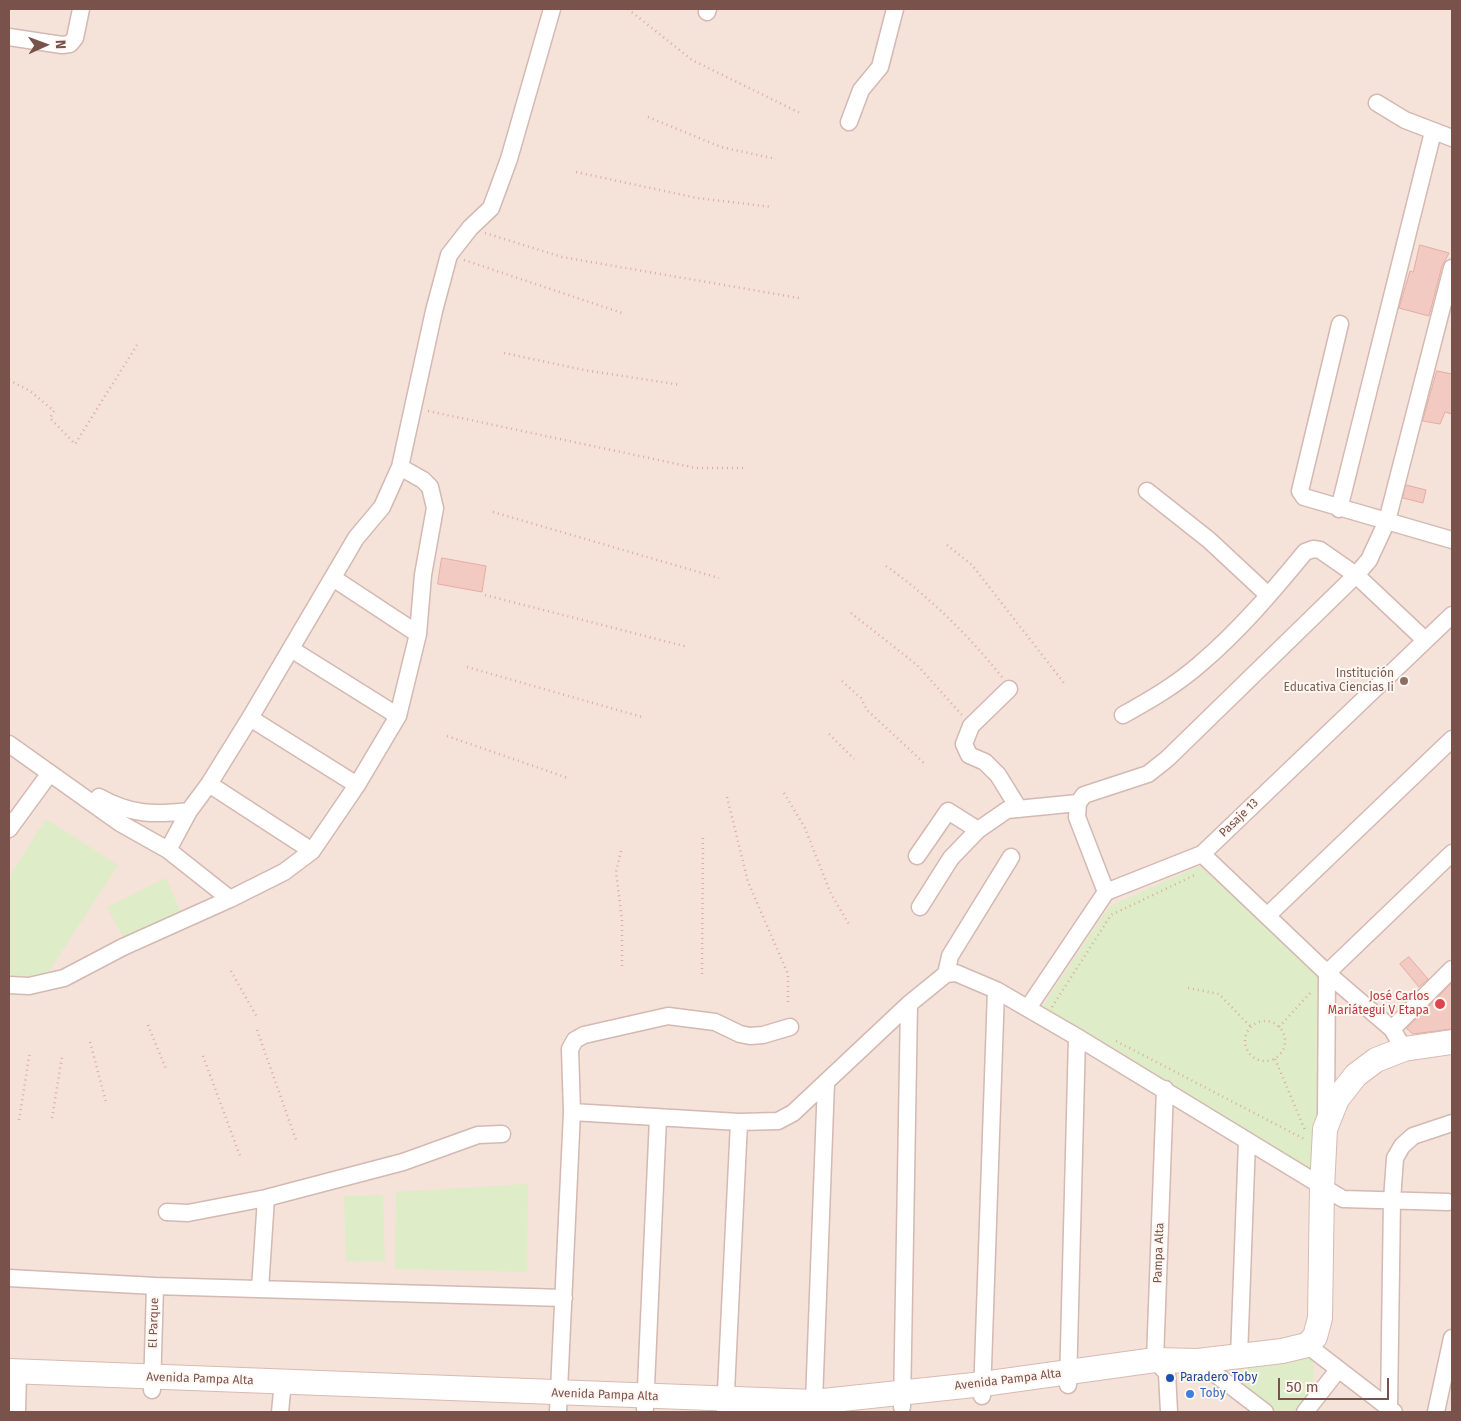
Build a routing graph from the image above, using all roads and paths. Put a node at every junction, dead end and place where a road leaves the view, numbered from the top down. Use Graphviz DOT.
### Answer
graph roads {
  1 [pos="81,9"];
  2 [pos="552,9"];
  3 [pos="628,9"];
  4 [pos="895,9"];
  5 [pos="9,37"];
  6 [pos="1377,104"];
  7 [pos="800,113"];
  8 [pos="648,117"];
  9 [pos="849,122"];
  10 [pos="1433,132"];
  11 [pos="1452,138"];
  12 [pos="776,159"];
  13 [pos="576,172"];
  14 [pos="772,208"];
  15 [pos="470,228"];
  16 [pos="449,255"];
  17 [pos="1452,268"];
  18 [pos="799,298"];
  19 [pos="622,313"];
  20 [pos="1340,324"];
  21 [pos="137,345"];
  22 [pos="504,353"];
  23 [pos="9,380"];
  24 [pos="681,385"];
  25 [pos="413,408"];
  26 [pos="400,467"];
  27 [pos="746,468"];
  28 [pos="1147,490"];
  29 [pos="1339,509"];
  30 [pos="493,512"];
  31 [pos="1387,521"];
  32 [pos="1452,540"];
  33 [pos="947,545"];
  34 [pos="886,566"];
  35 [pos="1356,575"];
  36 [pos="333,578"];
  37 [pos="719,578"];
  38 [pos="485,595"];
  39 [pos="1268,596"];
  40 [pos="851,613"];
  41 [pos="1452,615"];
  42 [pos="418,634"];
  43 [pos="1425,640"];
  44 [pos="688,647"];
  45 [pos="290,649"];
  46 [pos="467,667"];
  47 [pos="842,681"];
  48 [pos="1064,683"];
  49 [pos="1009,689"];
  50 [pos="1122,715"];
  51 [pos="398,716"];
  52 [pos="642,717"];
  53 [pos="250,718"];
  54 [pos="971,726"];
  55 [pos="829,734"];
  56 [pos="447,736"];
  57 [pos="1452,739"];
  58 [pos="9,744"];
  59 [pos="854,759"];
  60 [pos="924,763"];
  61 [pos="50,773"];
  62 [pos="568,778"];
  63 [pos="209,784"];
  64 [pos="357,785"];
  65 [pos="784,793"];
  66 [pos="728,797"];
  67 [pos="1078,803"];
  68 [pos="1019,809"];
  69 [pos="189,811"];
  70 [pos="9,829"];
  71 [pos="978,830"];
  72 [pos="703,834"];
  73 [pos="168,850"];
  74 [pos="312,851"];
  75 [pos="621,851"];
  76 [pos="1452,853"];
  77 [pos="1202,854"];
  78 [pos="917,856"];
  79 [pos="1011,857"];
  80 [pos="1202,872"];
  81 [pos="1106,892"];
  82 [pos="230,899"];
  83 [pos="920,908"];
  84 [pos="1268,915"];
  85 [pos="850,926"];
  86 [pos="622,968"];
  87 [pos="1452,969"];
  88 [pos="231,971"];
  89 [pos="1327,973"];
  90 [pos="702,974"];
  91 [pos="946,974"];
  92 [pos="9,984"];
  93 [pos="1188,988"];
  94 [pos="1314,988"];
  95 [pos="996,990"];
  96 [pos="788,1002"];
  97 [pos="909,1004"];
  98 [pos="1028,1008"];
  99 [pos="1060,1012"];
  100 [pos="258,1019"];
  101 [pos="148,1025"];
  102 [pos="1279,1026"];
  103 [pos="1251,1027"];
  104 [pos="790,1028"];
  105 [pos="1392,1029"];
  106 [pos="257,1030"];
  107 [pos="1077,1036"];
  108 [pos="1112,1039"];
  109 [pos="90,1042"];
  110 [pos="1452,1042"];
  111 [pos="1404,1049"];
  112 [pos="30,1051"];
  113 [pos="62,1056"];
  114 [pos="203,1056"];
  115 [pos="1275,1059"];
  116 [pos="166,1068"];
  117 [pos="826,1082"];
  118 [pos="1165,1090"];
  119 [pos="106,1102"];
  120 [pos="572,1112"];
  121 [pos="52,1118"];
  122 [pos="658,1118"];
  123 [pos="19,1120"];
  124 [pos="739,1122"];
  125 [pos="1452,1123"];
  126 [pos="1325,1129"];
  127 [pos="502,1134"];
  128 [pos="296,1140"];
  129 [pos="1247,1141"];
  130 [pos="240,1156"];
  131 [pos="1322,1188"];
  132 [pos="266,1198"];
  133 [pos="1392,1200"];
  134 [pos="1447,1204"];
  135 [pos="167,1212"];
  136 [pos="9,1278"];
  137 [pos="155,1286"];
  138 [pos="260,1289"];
  139 [pos="564,1298"];
  140 [pos="1452,1338"];
  141 [pos="1307,1345"];
  142 [pos="1239,1357"];
  143 [pos="1198,1361"];
  144 [pos="1161,1367"];
  145 [pos="1338,1370"];
  146 [pos="14,1378"];
  147 [pos="1068,1379"];
  148 [pos="152,1383"];
  149 [pos="982,1390"];
  150 [pos="282,1396"];
  151 [pos="902,1400"];
  152 [pos="814,1402"];
  153 [pos="646,1403"];
  154 [pos="558,1404"];
  155 [pos="727,1408"];
  156 [pos="1391,1410"];
  157 [pos="17,1412"];
  158 [pos="841,1412"];
  159 [pos="1169,1412"];
  160 [pos="1265,1412"];
  161 [pos="1305,1412"];
  162 [pos="1436,1412"];
  1 -- 5 [label="street"];
  2 -- 15 [label="street"];
  3 -- 7 [label="path"];
  4 -- 9 [label="street"];
  6 -- 10 [label="street"];
  8 -- 12 [label="path"];
  10 -- 11 [label="street"];
  10 -- 29 [label="street"];
  13 -- 14 [label="path"];
  15 -- 16 [label="street"];
  15 -- 18 [label="path"];
  16 -- 19 [label="path"];
  16 -- 25 [label="street"];
  17 -- 31 [label="street"];
  20 -- 29 [label="street"];
  21 -- 23 [label="path"];
  22 -- 24 [label="path"];
  25 -- 26 [label="street"];
  25 -- 27 [label="path"];
  26 -- 36 [label="street"];
  26 -- 42 [label="street"];
  28 -- 39 [label="street"];
  29 -- 31 [label="street"];
  30 -- 37 [label="path"];
  31 -- 32 [label="street"];
  31 -- 35 [label="street"];
  33 -- 48 [label="path"];
  34 -- 49 [label="path"];
  35 -- 39 [label="street"];
  35 -- 43 [label="street"];
  35 -- 67 [label="street"];
  36 -- 42 [label="street"];
  36 -- 45 [label="street"];
  38 -- 44 [label="path"];
  39 -- 50 [label="street"];
  40 -- 54 [label="path"];
  41 -- 43 [label="street, Pasaje 13"];
  42 -- 51 [label="street"];
  43 -- 77 [label="street, Pasaje 13"];
  45 -- 51 [label="street"];
  45 -- 53 [label="street"];
  46 -- 52 [label="path"];
  47 -- 60 [label="path"];
  49 -- 54 [label="street"];
  51 -- 64 [label="street"];
  53 -- 63 [label="street"];
  53 -- 64 [label="street"];
  54 -- 68 [label="street"];
  55 -- 59 [label="path"];
  56 -- 62 [label="path"];
  57 -- 84 [label="street"];
  58 -- 61 [label="street"];
  61 -- 69 [label="street"];
  61 -- 70 [label="street"];
  61 -- 73 [label="street"];
  63 -- 69 [label="street"];
  63 -- 74 [label="street"];
  64 -- 74 [label="street"];
  65 -- 85 [label="path"];
  66 -- 96 [label="path"];
  67 -- 68 [label="street"];
  67 -- 81 [label="street"];
  68 -- 71 [label="street"];
  69 -- 73 [label="street"];
  71 -- 78 [label="street"];
  71 -- 83 [label="street"];
  72 -- 90 [label="path"];
  73 -- 82 [label="street"];
  74 -- 82 [label="street"];
  75 -- 86 [label="path"];
  76 -- 89 [label="street"];
  77 -- 81 [label="street, Pasaje 13"];
  77 -- 84 [label="street"];
  79 -- 91 [label="street"];
  80 -- 99 [label="path"];
  81 -- 98 [label="street"];
  82 -- 92 [label="street"];
  84 -- 89 [label="street"];
  87 -- 105 [label="street"];
  88 -- 100 [label="path"];
  89 -- 105 [label="street"];
  89 -- 126 [label="street"];
  91 -- 95 [label="street"];
  91 -- 97 [label="street"];
  93 -- 103 [label="path"];
  94 -- 102 [label="path"];
  95 -- 98 [label="street"];
  95 -- 149 [label="street"];
  97 -- 117 [label="street"];
  97 -- 151 [label="street"];
  98 -- 107 [label="street"];
  101 -- 116 [label="path"];
  102 -- 103 [label="path"];
  102 -- 115 [label="path"];
  103 -- 115 [label="path"];
  104 -- 120 [label="street"];
  105 -- 111 [label="street"];
  106 -- 128 [label="path"];
  107 -- 118 [label="street"];
  107 -- 147 [label="street"];
  108 -- 115 [label="path"];
  109 -- 119 [label="path"];
  110 -- 111 [label="street"];
  111 -- 126 [label="street"];
  112 -- 123 [label="path"];
  113 -- 121 [label="path"];
  114 -- 130 [label="path"];
  117 -- 124 [label="street"];
  117 -- 152 [label="street"];
  118 -- 129 [label="street"];
  118 -- 144 [label="street, Pampa Alta"];
  120 -- 122 [label="street"];
  120 -- 139 [label="street"];
  122 -- 124 [label="street"];
  122 -- 153 [label="street"];
  124 -- 155 [label="street"];
  125 -- 133 [label="street"];
  126 -- 131 [label="street"];
  127 -- 132 [label="street"];
  129 -- 131 [label="street"];
  129 -- 142 [label="street"];
  131 -- 133 [label="street"];
  131 -- 141 [label="street"];
  132 -- 135 [label="street"];
  132 -- 138 [label="street"];
  133 -- 134 [label="street"];
  133 -- 156 [label="street"];
  136 -- 137 [label="street"];
  137 -- 138 [label="street"];
  137 -- 148 [label="street, El Parque"];
  138 -- 139 [label="street"];
  139 -- 154 [label="street"];
  140 -- 162 [label="street"];
  141 -- 142 [label="street, Avenida Pampa Alta"];
  141 -- 145 [label="street"];
  142 -- 143 [label="street, Avenida Pampa Alta"];
  143 -- 144 [label="street, Avenida Pampa Alta"];
  143 -- 160 [label="street"];
  144 -- 147 [label="street, Avenida Pampa Alta"];
  144 -- 159 [label="street, Pampa Alta"];
  145 -- 156 [label="street"];
  145 -- 161 [label="street"];
  146 -- 148 [label="street, Avenida Pampa Alta"];
  146 -- 157 [label="street"];
  147 -- 149 [label="street, Avenida Pampa Alta"];
  148 -- 150 [label="street, Avenida Pampa Alta"];
  149 -- 151 [label="street, Avenida Pampa Alta"];
  150 -- 154 [label="street, Avenida Pampa Alta"];
  151 -- 152 [label="street, Avenida Pampa Alta"];
  151 -- 158 [label="street, Avenida Pampa Alta"];
  152 -- 155 [label="street, Avenida Pampa Alta"];
  153 -- 154 [label="street, Avenida Pampa Alta"];
  153 -- 155 [label="street, Avenida Pampa Alta"];
}
